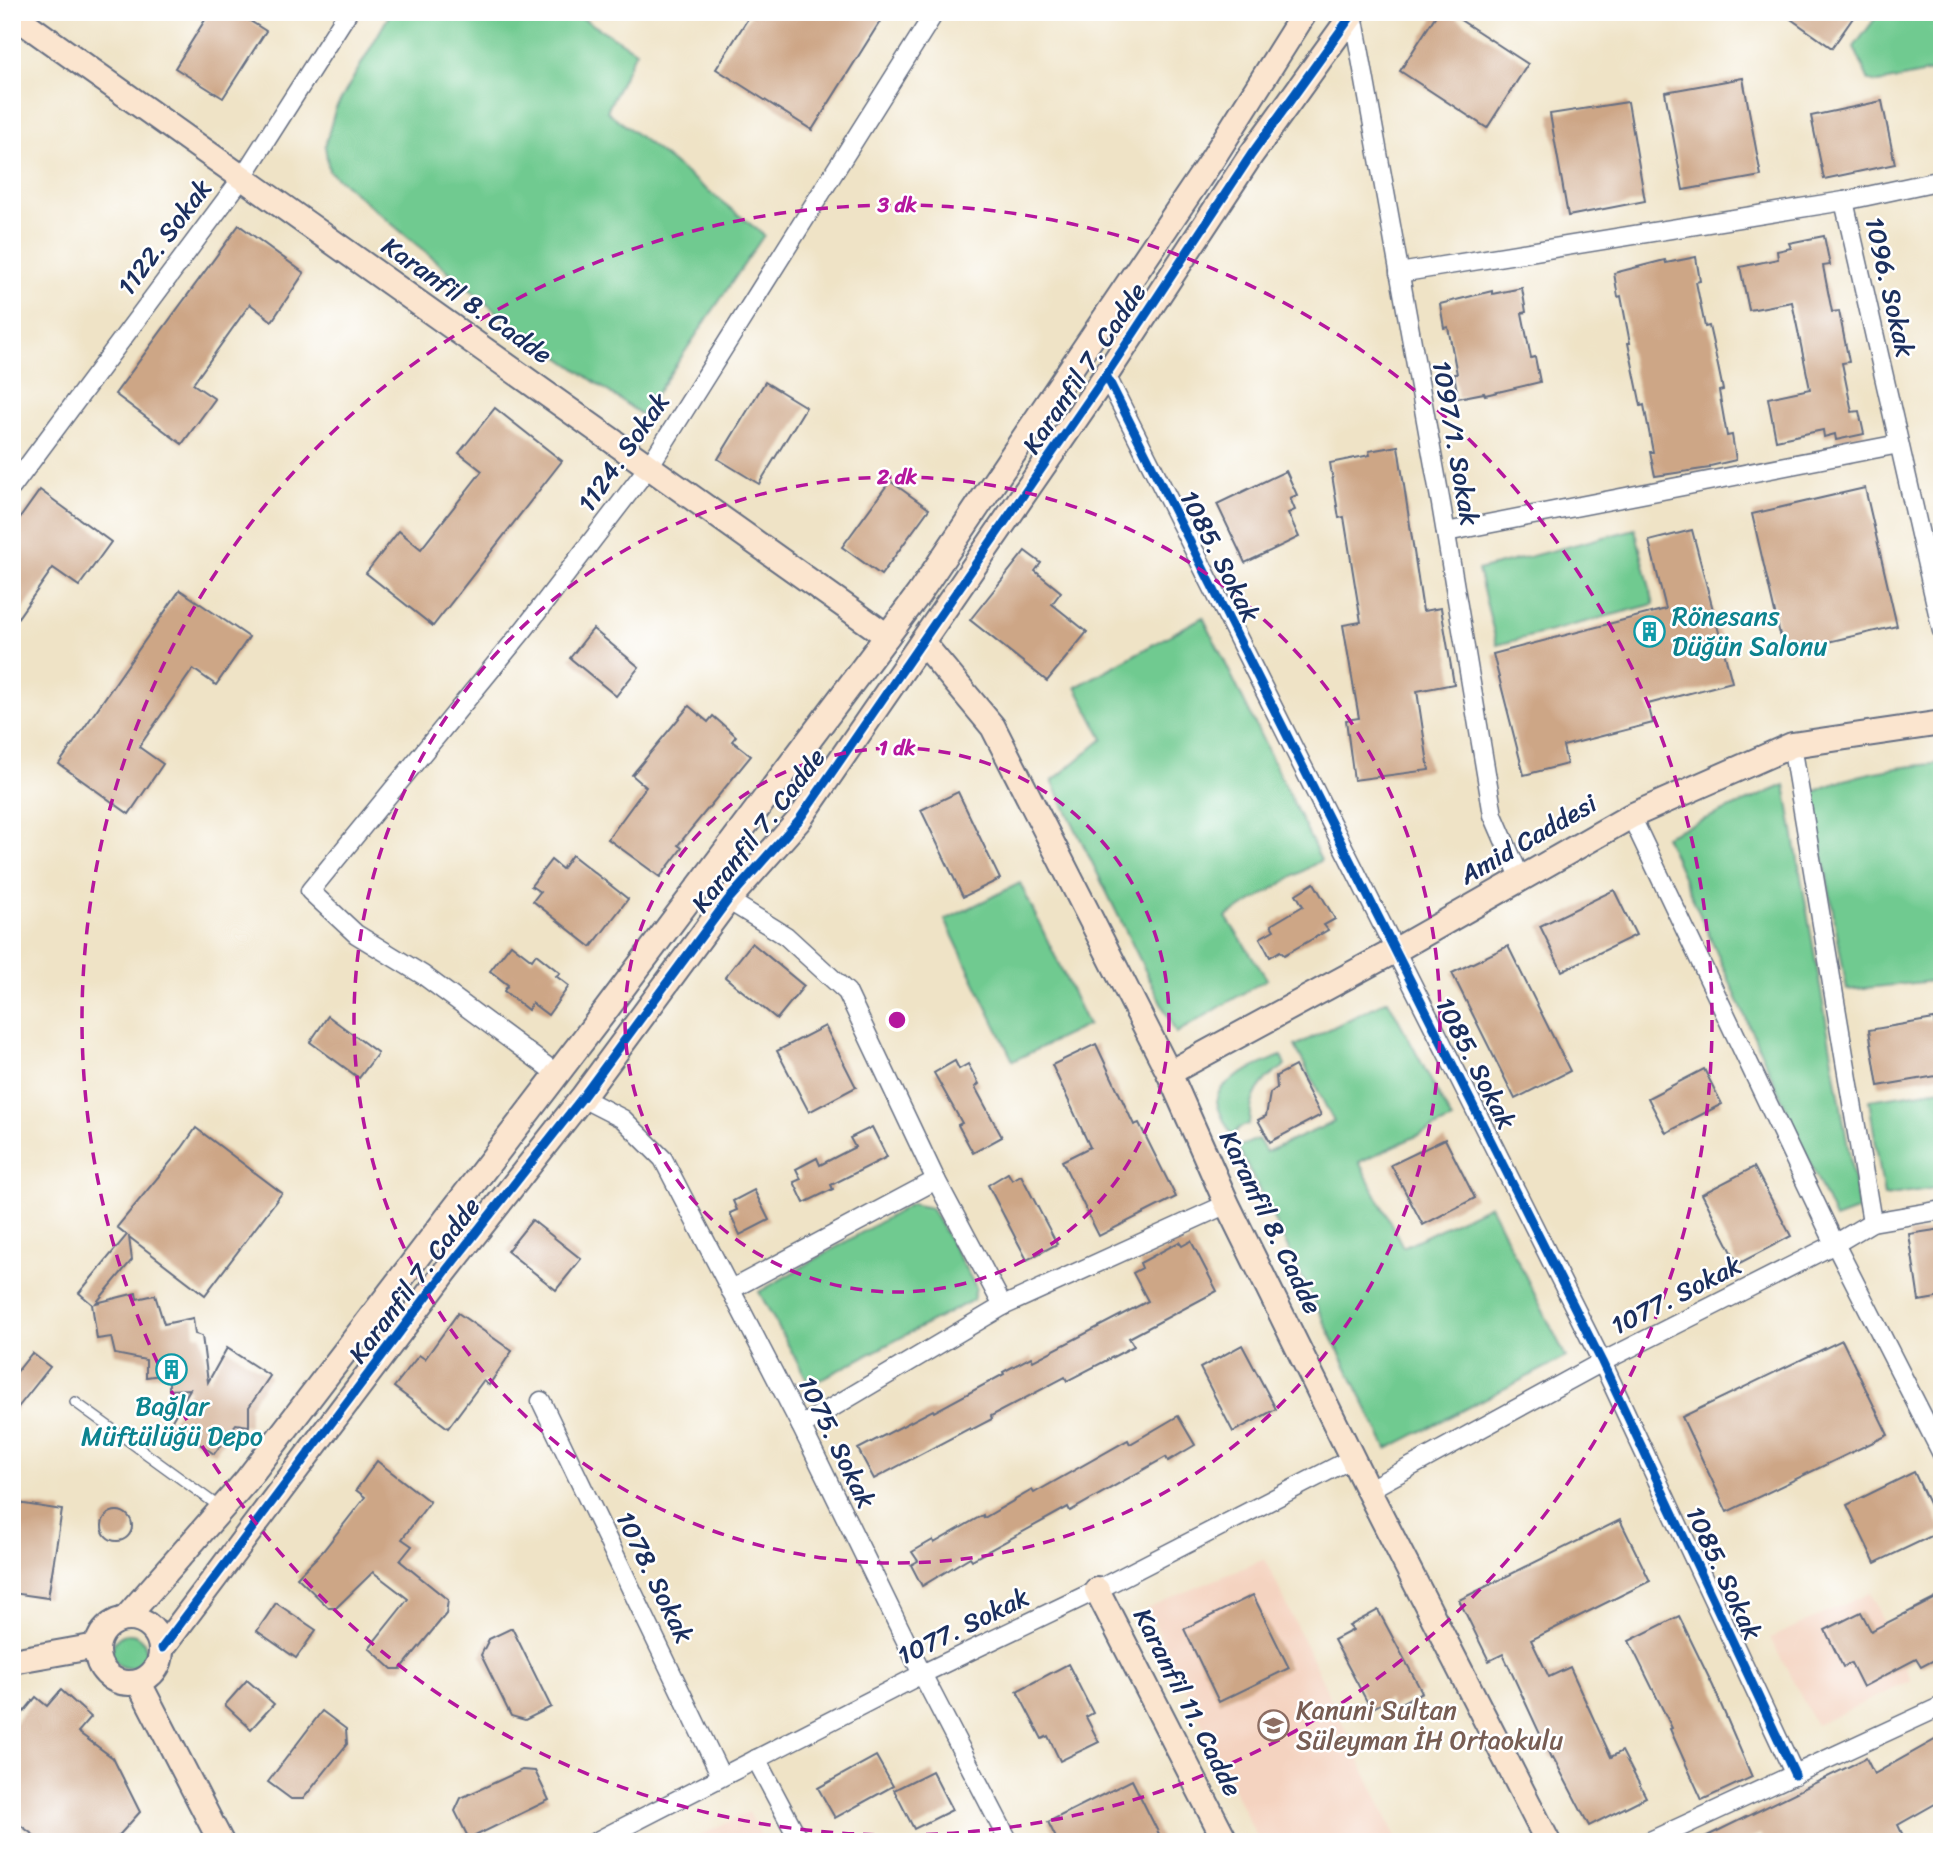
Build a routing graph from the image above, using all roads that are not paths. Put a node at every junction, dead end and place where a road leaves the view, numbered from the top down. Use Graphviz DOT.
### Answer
graph roads {
  1 [pos="348,12"];
  2 [pos="934,12"];
  3 [pos="12,13"];
  4 [pos="1353,13"];
  5 [pos="1297,15"];
  6 [pos="242,178"];
  7 [pos="1942,180"];
  8 [pos="1844,201"];
  9 [pos="1399,273"];
  10 [pos="1106,375"];
  11 [pos="1899,444"];
  12 [pos="650,465"];
  13 [pos="12,487"];
  14 [pos="1446,532"];
  15 [pos="1942,631"];
  16 [pos="887,636"];
  17 [pos="922,642"];
  18 [pos="1942,723"];
  19 [pos="1792,745"];
  20 [pos="1631,816"];
  21 [pos="1520,877"];
  22 [pos="728,900"];
  23 [pos="1396,950"];
  24 [pos="1169,1073"];
  25 [pos="557,1074"];
  26 [pos="582,1098"];
  27 [pos="936,1180"];
  28 [pos="1227,1204"];
  29 [pos="1942,1210"];
  30 [pos="1872,1222"];
  31 [pos="1835,1244"];
  32 [pos="730,1290"];
  33 [pos="1003,1306"];
  34 [pos="1602,1362"];
  35 [pos="541,1401"];
  36 [pos="75,1402"];
  37 [pos="802,1426"];
  38 [pos="1935,1429"];
  39 [pos="1942,1454"];
  40 [pos="1353,1458"];
  41 [pos="1368,1490"];
  42 [pos="222,1509"];
  43 [pos="1097,1590"];
  44 [pos="125,1619"];
  45 [pos="97,1646"];
  46 [pos="162,1648"];
  47 [pos="12,1661"];
  48 [pos="922,1674"];
  49 [pos="139,1683"];
  50 [pos="1942,1706"];
  51 [pos="756,1759"];
  52 [pos="1795,1775"];
  53 [pos="722,1776"];
  54 [pos="217,1840"];
  55 [pos="596,1842"];
  56 [pos="800,1842"];
  57 [pos="1009,1842"];
  58 [pos="1226,1842"];
  59 [pos="1548,1842"];
  60 [pos="1648,1842"];
  1 -- 6 [label="street, 1122. Sokak"];
  2 -- 12 [label="street, 1124. Sokak"];
  3 -- 6 [label="street, Karanfil 8. Cadde"];
  4 -- 9 [label="street, 1097/1. Sokak"];
  4 -- 10 [label="street, Karanfil 7. Cadde"];
  5 -- 16 [label="street, Karanfil 7. Cadde"];
  6 -- 12 [label="street, Karanfil 8. Cadde"];
  6 -- 13 [label="street, 1122. Sokak"];
  7 -- 8 [label="street"];
  8 -- 9 [label="street"];
  8 -- 11 [label="street, 1096. Sokak"];
  9 -- 14 [label="street, 1097/1. Sokak"];
  10 -- 17 [label="street, Karanfil 7. Cadde"];
  10 -- 23 [label="street, 1085. Sokak"];
  11 -- 14 [label="street"];
  11 -- 15 [label="street, 1096. Sokak"];
  12 -- 16 [label="street, Karanfil 8. Cadde"];
  12 -- 25 [label="street, 1124. Sokak"];
  14 -- 21 [label="street, 1097/1. Sokak"];
  16 -- 25 [label="street, Karanfil 7. Cadde"];
  17 -- 22 [label="street, Karanfil 7. Cadde"];
  17 -- 24 [label="street, Karanfil 8. Cadde"];
  18 -- 19 [label="street, Amid Caddesi"];
  19 -- 20 [label="street, Amid Caddesi"];
  19 -- 30 [label="street"];
  20 -- 21 [label="street, Amid Caddesi"];
  20 -- 31 [label="street"];
  21 -- 23 [label="street, Amid Caddesi"];
  22 -- 26 [label="street, Karanfil 7. Cadde"];
  22 -- 27 [label="street"];
  23 -- 24 [label="street, Amid Caddesi"];
  23 -- 34 [label="street, 1085. Sokak"];
  24 -- 28 [label="street, Karanfil 8. Cadde"];
  25 -- 42 [label="street, Karanfil 7. Cadde"];
  26 -- 32 [label="street, 1075. Sokak"];
  26 -- 46 [label="street, Karanfil 7. Cadde"];
  27 -- 32 [label="street"];
  27 -- 33 [label="street"];
  28 -- 33 [label="street"];
  28 -- 40 [label="street, Karanfil 8. Cadde"];
  29 -- 30 [label="street, 1077. Sokak"];
  30 -- 31 [label="street, 1077. Sokak"];
  31 -- 34 [label="street, 1077. Sokak"];
  31 -- 38 [label="street"];
  32 -- 37 [label="street, 1075. Sokak"];
  33 -- 37 [label="street"];
  34 -- 41 [label="street, 1077. Sokak"];
  34 -- 52 [label="street, 1085. Sokak"];
  35 -- 53 [label="street, 1078. Sokak"];
  36 -- 42 [label="lane"];
  37 -- 48 [label="street, 1075. Sokak"];
  38 -- 39 [label="street"];
  40 -- 41 [label="street, Karanfil 8. Cadde"];
  40 -- 43 [label="street, 1077. Sokak"];
  41 -- 59 [label="street, Karanfil 8. Cadde"];
  42 -- 44 [label="street, Karanfil 7. Cadde"];
  43 -- 48 [label="street, 1077. Sokak"];
  43 -- 58 [label="street, Karanfil 11. Cadde"];
  44 -- 45 [label="street"];
  44 -- 46 [label="street"];
  45 -- 47 [label="street"];
  45 -- 49 [label="street"];
  46 -- 49 [label="street"];
  48 -- 51 [label="street, 1077. Sokak"];
  48 -- 57 [label="street, 1075. Sokak"];
  49 -- 54 [label="street"];
  50 -- 52 [label="street"];
  51 -- 53 [label="street, 1077. Sokak"];
  51 -- 56 [label="street"];
  52 -- 60 [label="street"];
  53 -- 55 [label="street, 1077. Sokak"];
}
